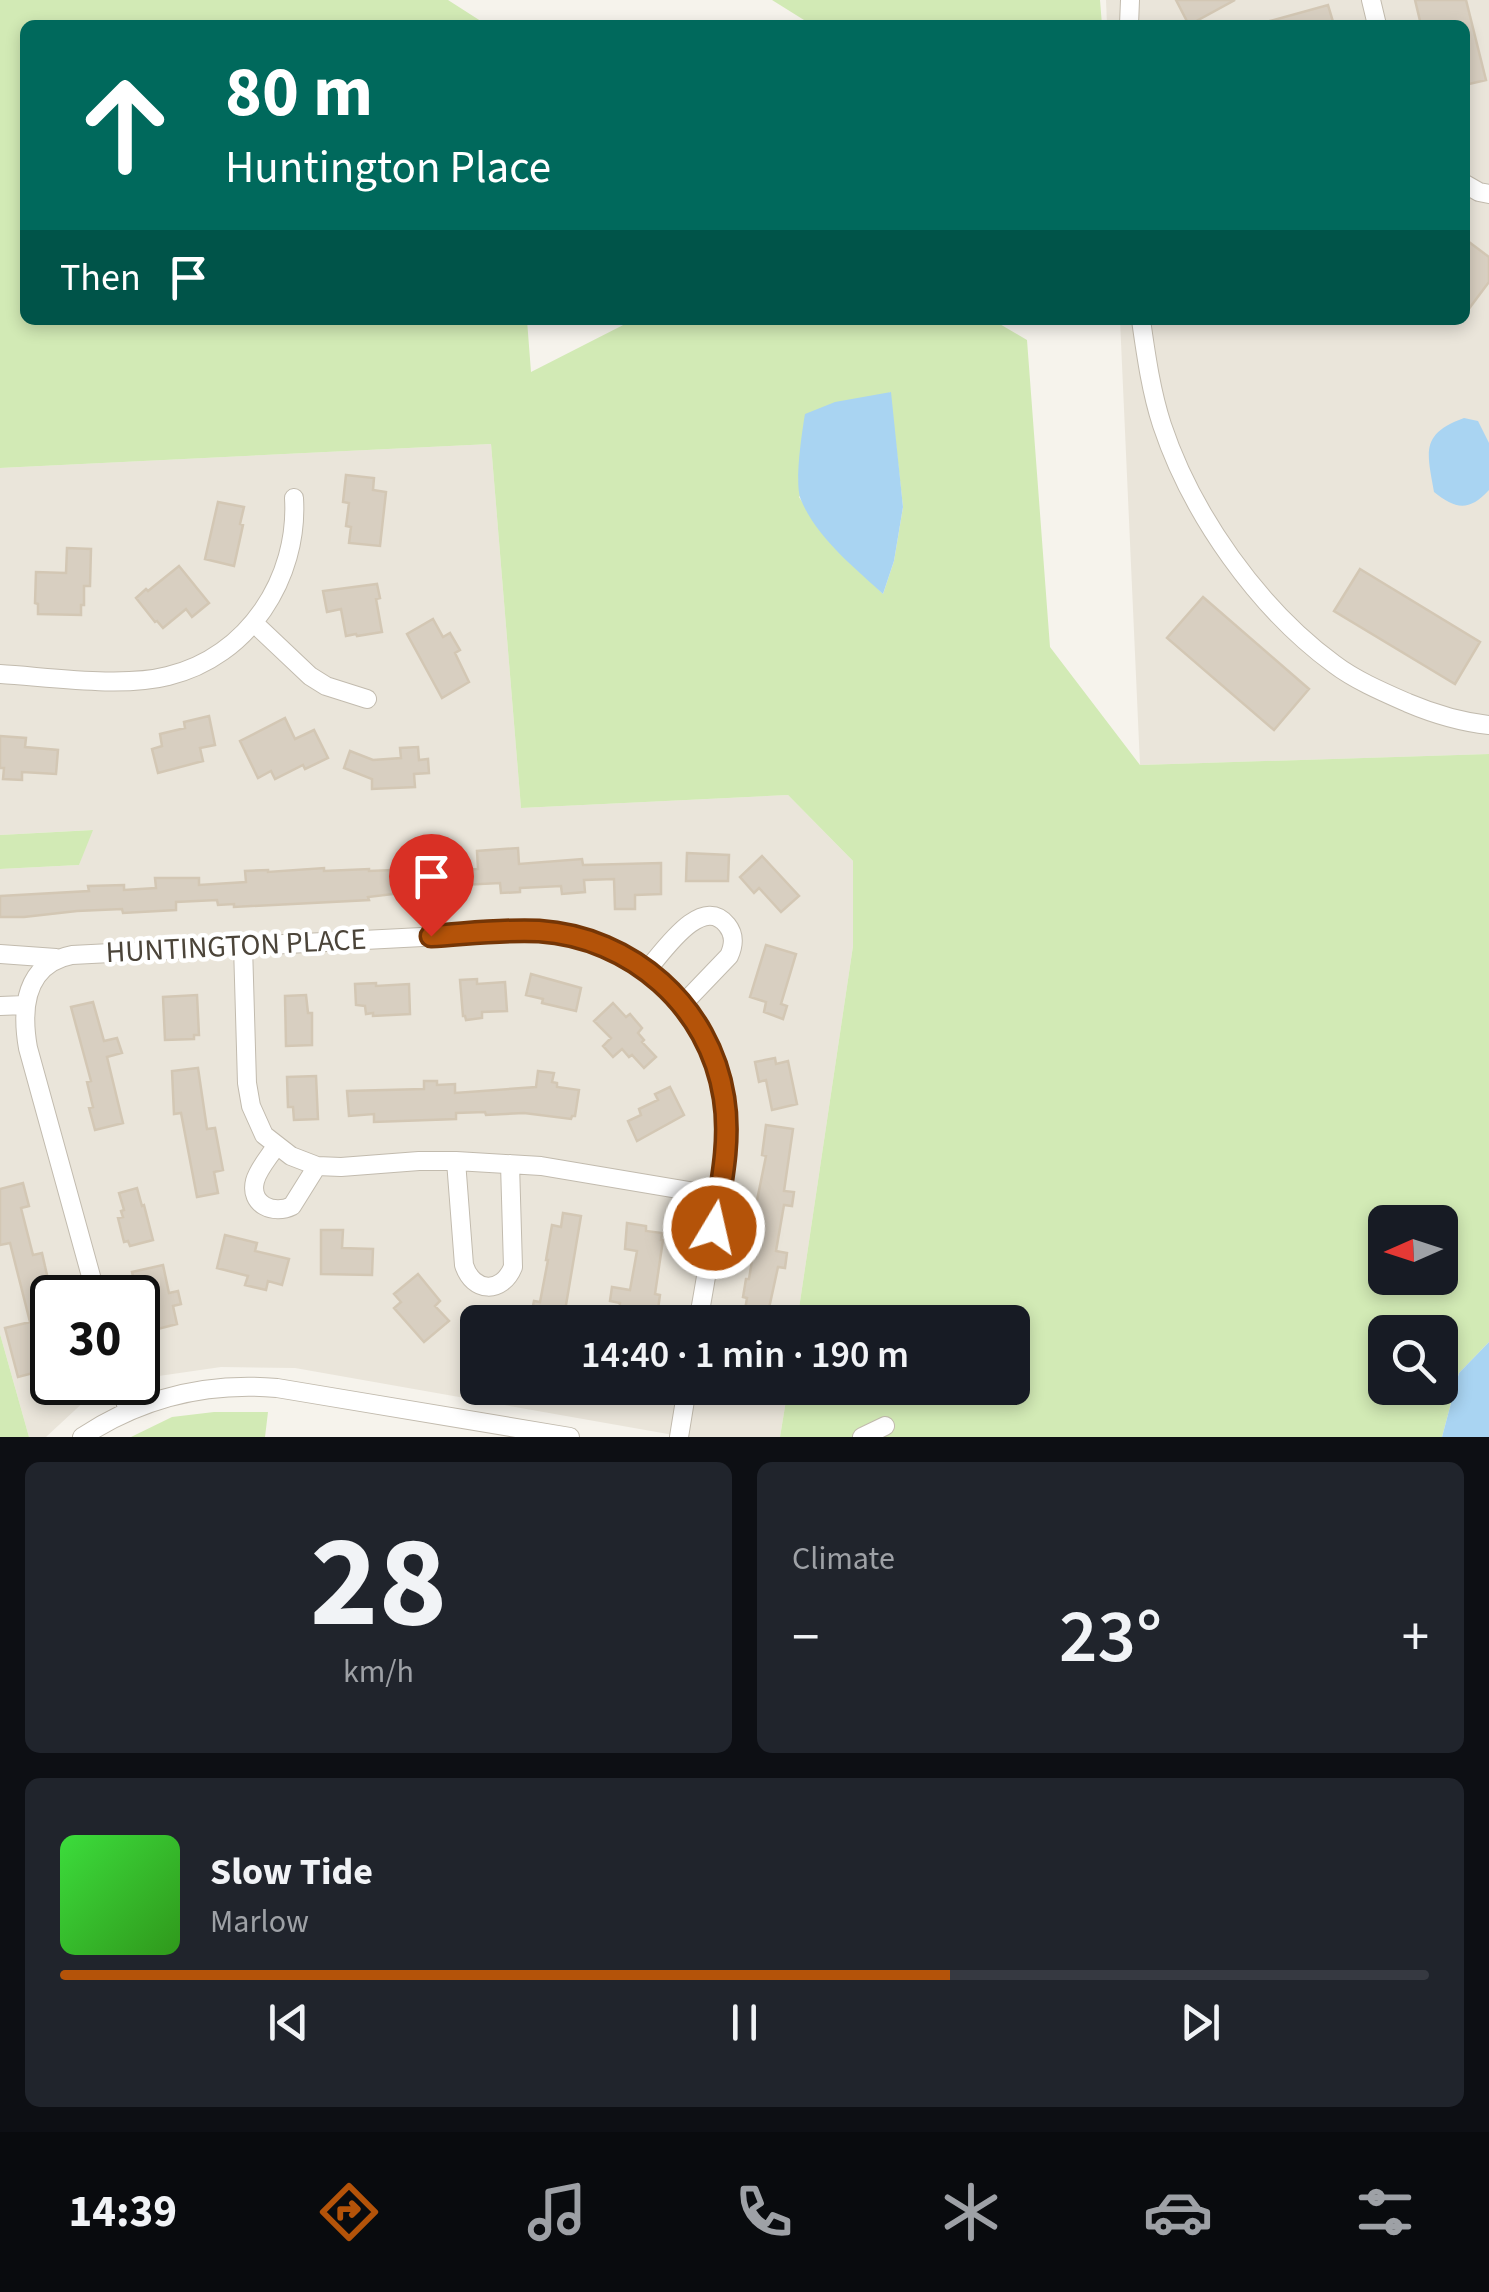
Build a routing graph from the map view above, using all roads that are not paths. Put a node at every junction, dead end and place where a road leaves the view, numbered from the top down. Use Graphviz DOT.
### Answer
graph roads {
  1 [pos="1142,325"];
  2 [pos="294,498"];
  3 [pos="254,623"];
  4 [pos="0,674"];
  5 [pos="367,699"];
  6 [pos="1489,724"];
  7 [pos="243,946"];
  8 [pos="0,954"];
  9 [pos="56,958"];
  10 [pos="647,970"];
  11 [pos="25,1005"];
  12 [pos="0,1006"];
  13 [pos="687,1011"];
  14 [pos="276,1146"];
  15 [pos="456,1161"];
  16 [pos="510,1164"];
  17 [pos="317,1166"];
  18 [pos="720,1196"];
  19 [pos="90,1275"];
  20 [pos="701,1305"];
  21 [pos="126,1405"];
  22 [pos="685,1405"];
  23 [pos="128,1412"];
  24 [pos="885,1426"];
  25 [pos="82,1437"];
  26 [pos="570,1437"];
  27 [pos="679,1437"];
  28 [pos="862,1437"];
  1 -- 6 [label="street"];
  2 -- 3 [label="street"];
  3 -- 4 [label="street"];
  3 -- 5 [label="street"];
  7 -- 9 [label="street, HUNTINGTON PLACE"];
  7 -- 10 [label="street, HUNTINGTON PLACE"];
  7 -- 14 [label="street"];
  8 -- 9 [label="street, HUNTINGTON PLACE"];
  9 -- 11 [label="street"];
  10 -- 13 [label="street, HUNTINGTON PLACE"];
  10 -- 13 [label="street"];
  11 -- 12 [label="street"];
  11 -- 19 [label="street"];
  13 -- 18 [label="street, HUNTINGTON PLACE"];
  14 -- 17 [label="street"];
  14 -- 17 [label="street"];
  15 -- 16 [label="street"];
  15 -- 16 [label="street"];
  15 -- 17 [label="street"];
  16 -- 18 [label="street"];
  18 -- 20 [label="street, HUNTINGTON PLACE"];
  21 -- 23 [label="street"];
  22 -- 27 [label="street"];
  23 -- 25 [label="street"];
  23 -- 26 [label="street"];
  24 -- 28 [label="street"];
}
